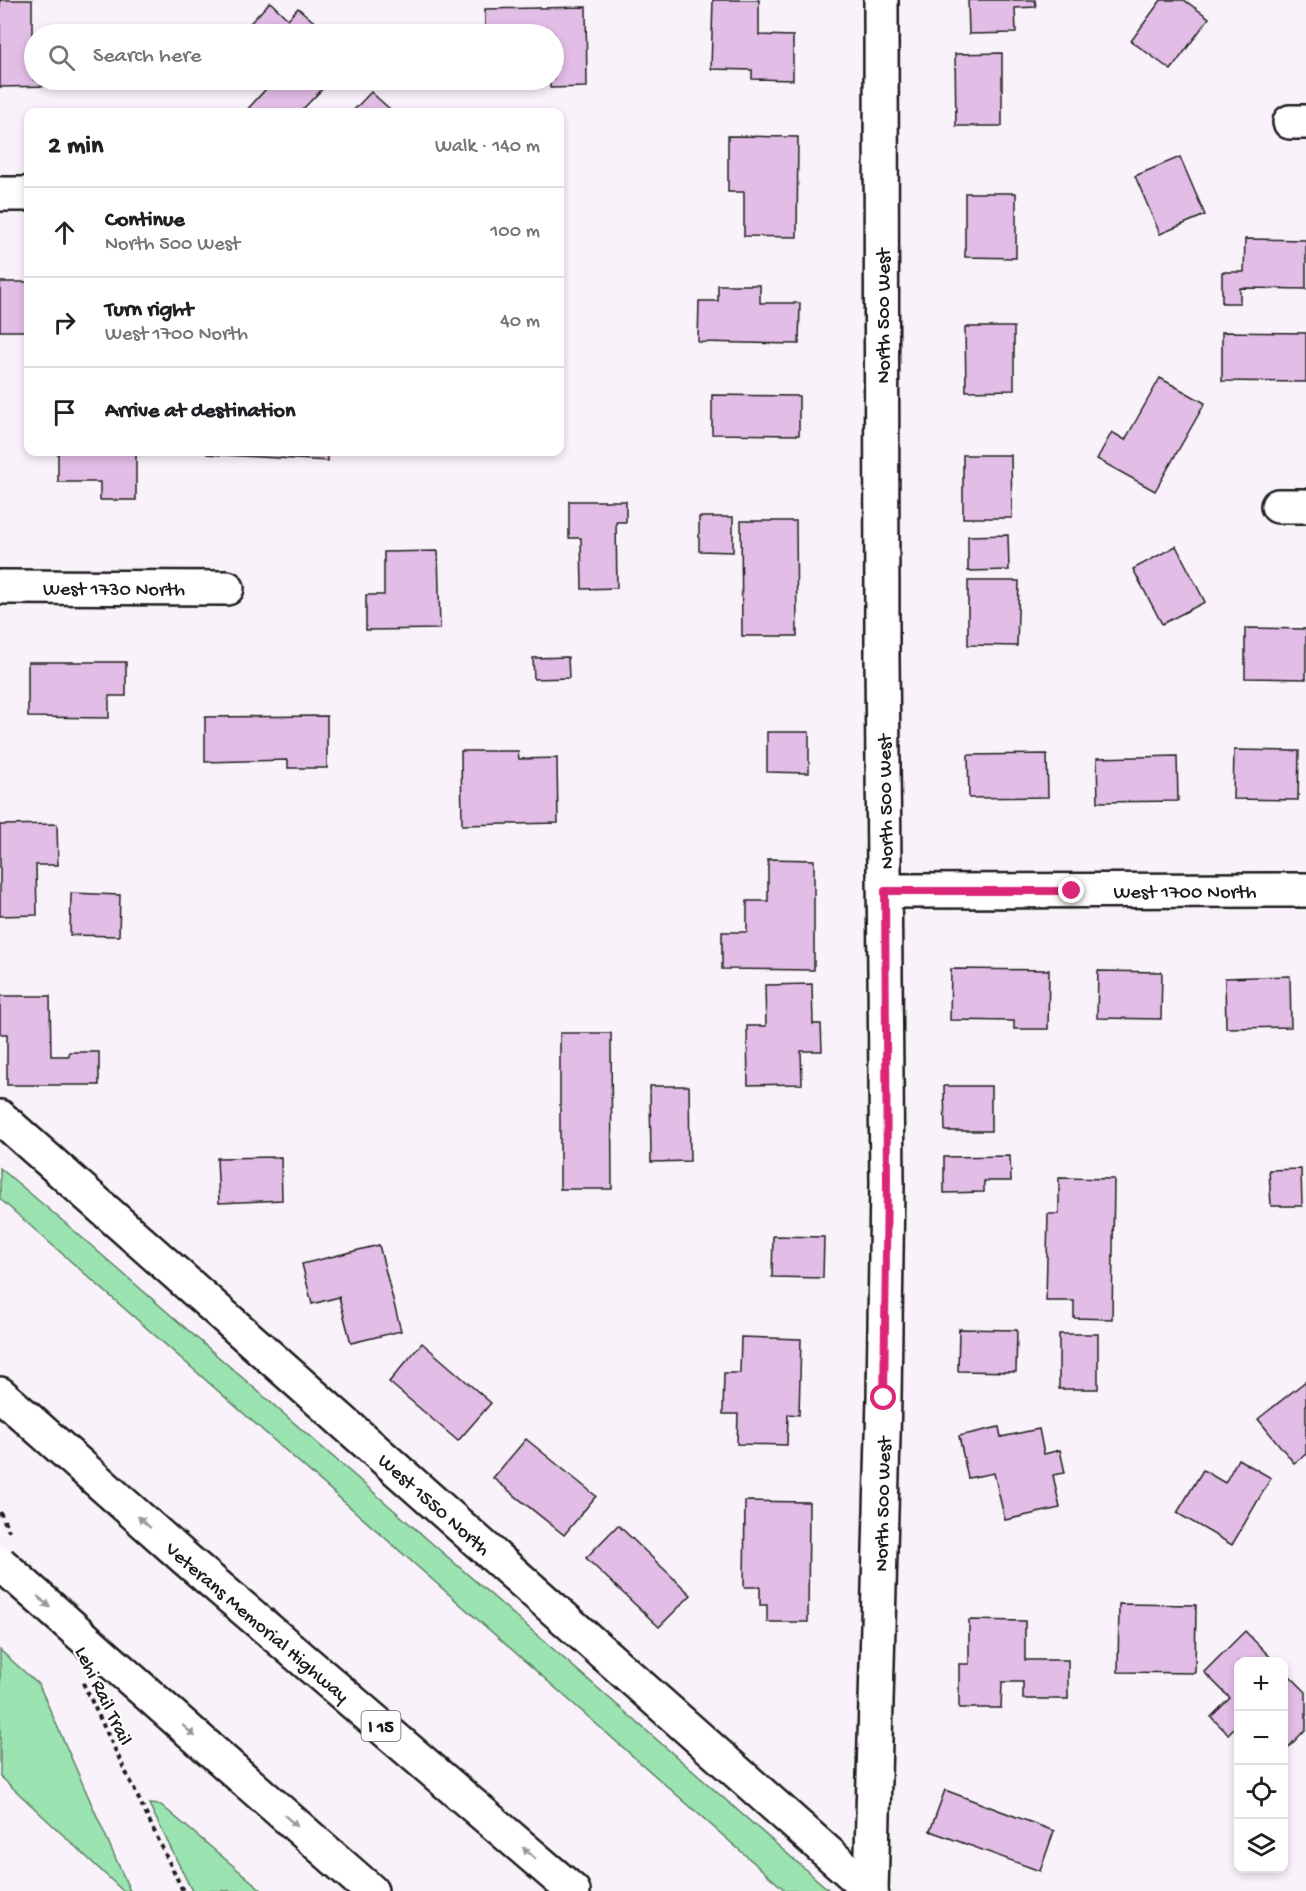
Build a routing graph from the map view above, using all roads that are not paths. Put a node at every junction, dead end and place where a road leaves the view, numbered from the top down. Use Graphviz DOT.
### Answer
graph roads {
  1 [pos="881,0"];
  2 [pos="0,194"];
  3 [pos="24,194"];
  4 [pos="0,587"];
  5 [pos="227,588"];
  6 [pos="1306,890"];
  7 [pos="885,891"];
  8 [pos="0,1117"];
  9 [pos="0,1394"];
  10 [pos="5,1548"];
  11 [pos="370,1891"];
  12 [pos="573,1891"];
  13 [pos="871,1891"];
  1 -- 7 [label="main road, North 500 West"];
  2 -- 3 [label="main road"];
  4 -- 5 [label="main road, West 1730 North"];
  6 -- 7 [label="main road, West 1700 North"];
  7 -- 13 [label="main road, North 500 West"];
  8 -- 13 [label="main road, West 1550 North"];
  12 -- 9 [label="main road, Veterans Memorial Highway / I 15, one-way"];
  10 -- 11 [label="main road, one-way, bridge"];
}
